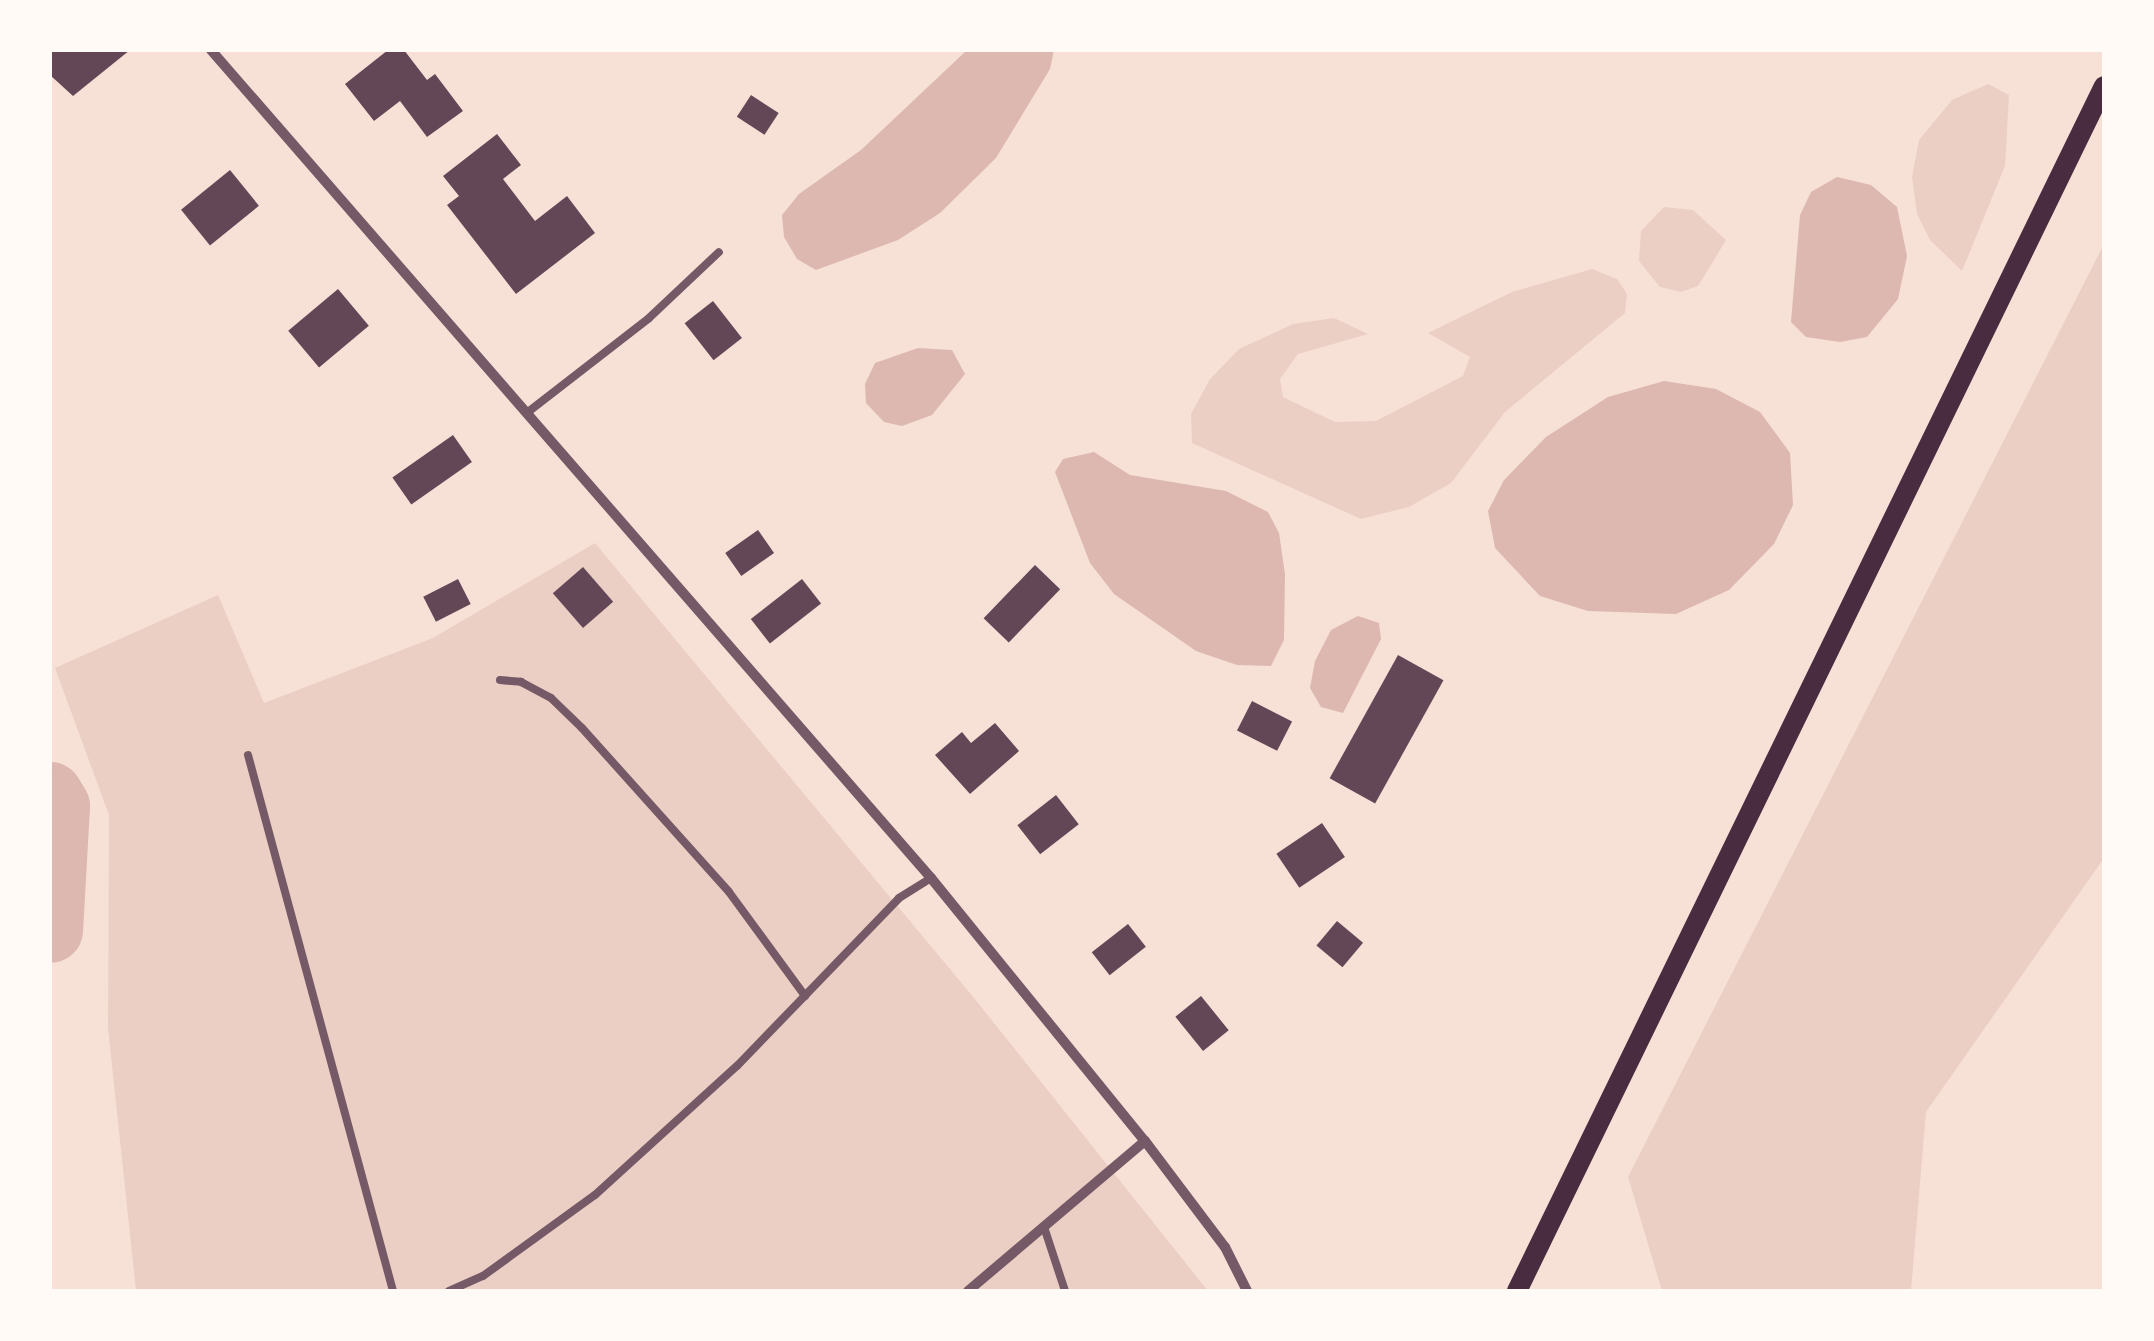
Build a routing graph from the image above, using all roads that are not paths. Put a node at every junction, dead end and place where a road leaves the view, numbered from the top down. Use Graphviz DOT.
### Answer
graph roads {
  1 [pos="212,50"];
  2 [pos="2104,86"];
  3 [pos="718,252"];
  4 [pos="528,412"];
  5 [pos="500,680"];
  6 [pos="248,755"];
  7 [pos="930,878"];
  8 [pos="805,996"];
  9 [pos="1145,1141"];
  10 [pos="1045,1230"];
  11 [pos="393,1291"];
  12 [pos="449,1291"];
  13 [pos="968,1291"];
  14 [pos="1066,1291"];
  15 [pos="1248,1291"];
  16 [pos="1516,1291"];
  1 -- 4 [label="street"];
  2 -- 16 [label="main road"];
  3 -- 4 [label="lane"];
  4 -- 7 [label="street"];
  5 -- 8 [label="lane"];
  6 -- 11 [label="lane"];
  7 -- 8 [label="lane"];
  7 -- 9 [label="street"];
  8 -- 12 [label="lane"];
  9 -- 10 [label="street"];
  9 -- 15 [label="street"];
  10 -- 13 [label="street"];
  10 -- 14 [label="lane"];
}
